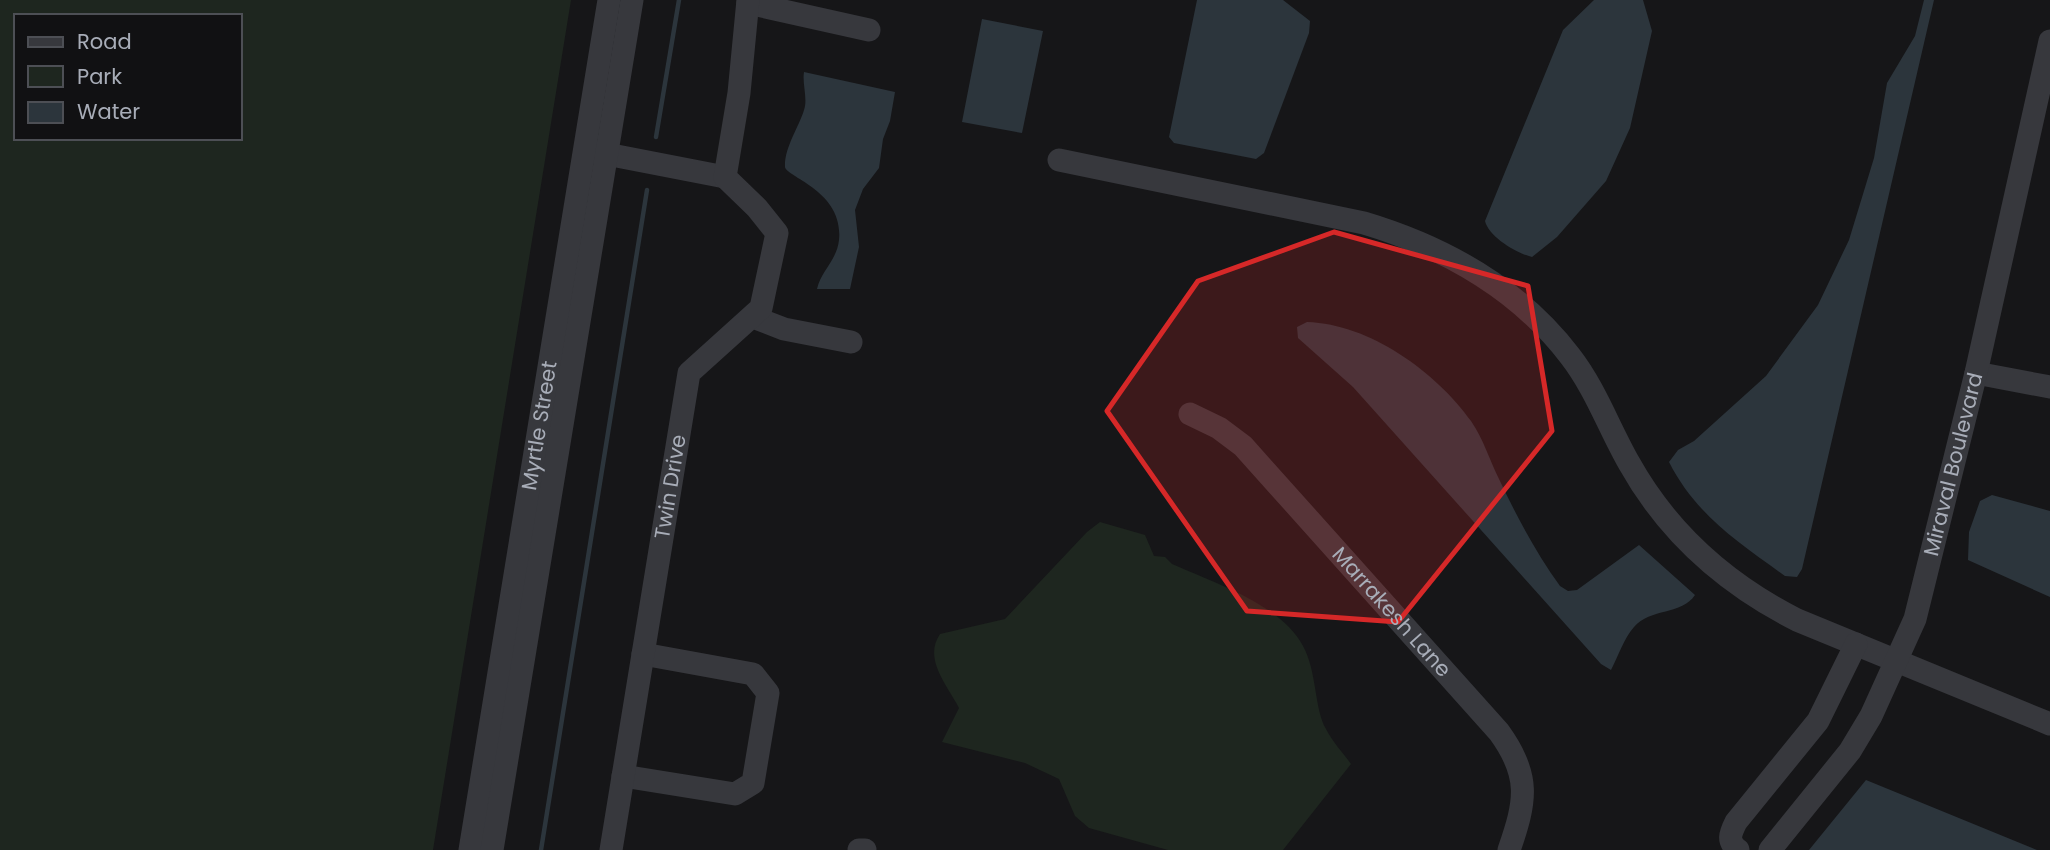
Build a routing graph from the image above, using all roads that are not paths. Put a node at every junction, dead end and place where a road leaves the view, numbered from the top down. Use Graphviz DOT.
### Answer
graph roads {
  1 [pos="609,0"];
  2 [pos="632,0"];
  3 [pos="748,2"];
  4 [pos="869,30"];
  5 [pos="2048,54"];
  6 [pos="596,152"];
  7 [pos="1059,160"];
  8 [pos="725,177"];
  9 [pos="752,317"];
  10 [pos="851,342"];
  11 [pos="1976,373"];
  12 [pos="2050,387"];
  13 [pos="1190,414"];
  14 [pos="1856,644"];
  15 [pos="643,654"];
  16 [pos="1897,661"];
  17 [pos="2050,724"];
  18 [pos="623,776"];
  19 [pos="470,850"];
  20 [pos="492,850"];
  21 [pos="611,850"];
  22 [pos="859,850"];
  23 [pos="865,850"];
  24 [pos="1510,850"];
  25 [pos="1738,850"];
  26 [pos="1770,850"];
  1 -- 6 [label="street, Myrtle Street"];
  2 -- 6 [label="street, Myrtle Street"];
  3 -- 4 [label="street"];
  3 -- 8 [label="street"];
  5 -- 11 [label="street, Miraval Boulevard"];
  6 -- 8 [label="street"];
  6 -- 19 [label="street, Myrtle Street"];
  6 -- 20 [label="street, Myrtle Street"];
  7 -- 14 [label="street"];
  8 -- 9 [label="street, Twin Drive"];
  9 -- 10 [label="street"];
  9 -- 15 [label="street, Twin Drive"];
  11 -- 12 [label="street"];
  11 -- 16 [label="street, Miraval Boulevard"];
  13 -- 24 [label="street, Marrakesh Lane"];
  14 -- 16 [label="street"];
  14 -- 25 [label="street"];
  15 -- 18 [label="street, Twin Drive"];
  15 -- 18 [label="street"];
  16 -- 17 [label="street"];
  16 -- 26 [label="street, Miraval Boulevard"];
  18 -- 21 [label="street, Twin Drive"];
  22 -- 23 [label="street"];
}
